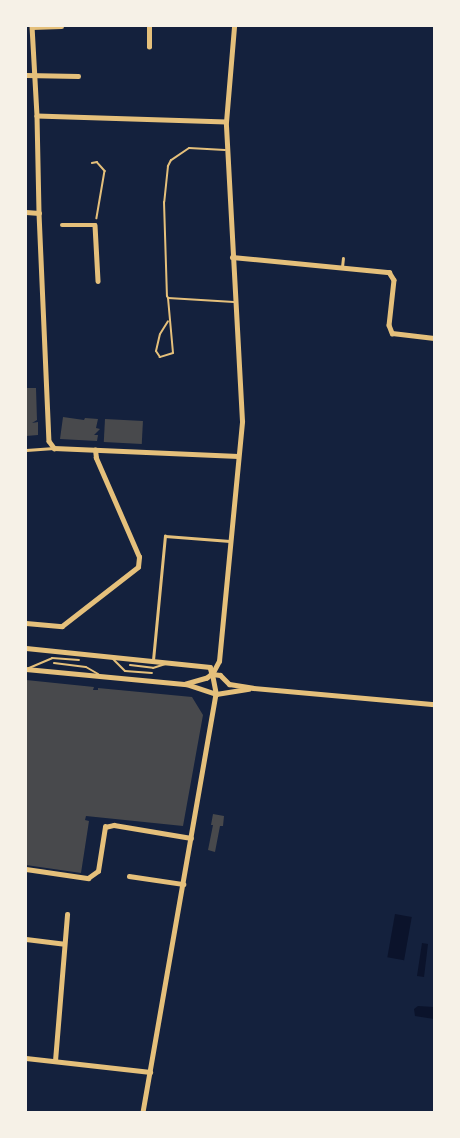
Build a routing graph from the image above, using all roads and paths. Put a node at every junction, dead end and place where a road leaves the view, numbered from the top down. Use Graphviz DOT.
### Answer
graph roads {
  1 [pos="32,26"];
  2 [pos="61,26"];
  3 [pos="149,26"];
  4 [pos="234,26"];
  5 [pos="149,47"];
  6 [pos="26,75"];
  7 [pos="36,75"];
  8 [pos="78,76"];
  9 [pos="37,116"];
  10 [pos="226,122"];
  11 [pos="228,150"];
  12 [pos="92,163"];
  13 [pos="26,212"];
  14 [pos="39,213"];
  15 [pos="62,225"];
  16 [pos="95,225"];
  17 [pos="232,257"];
  18 [pos="343,258"];
  19 [pos="342,267"];
  20 [pos="98,281"];
  21 [pos="168,298"];
  22 [pos="234,302"];
  23 [pos="168,321"];
  24 [pos="435,338"];
  25 [pos="54,448"];
  26 [pos="26,450"];
  27 [pos="95,450"];
  28 [pos="238,456"];
  29 [pos="231,541"];
  30 [pos="26,623"];
  31 [pos="26,648"];
  32 [pos="110,656"];
  33 [pos="79,660"];
  34 [pos="153,660"];
  35 [pos="173,662"];
  36 [pos="54,663"];
  37 [pos="130,665"];
  38 [pos="26,669"];
  39 [pos="152,673"];
  40 [pos="212,674"];
  41 [pos="102,676"];
  42 [pos="186,684"];
  43 [pos="229,684"];
  44 [pos="253,688"];
  45 [pos="216,694"];
  46 [pos="435,704"];
  47 [pos="191,838"];
  48 [pos="26,869"];
  49 [pos="129,876"];
  50 [pos="183,884"];
  51 [pos="67,914"];
  52 [pos="26,939"];
  53 [pos="64,944"];
  54 [pos="26,1058"];
  55 [pos="54,1061"];
  56 [pos="150,1072"];
  57 [pos="143,1113"];
  1 -- 2 [label="street"];
  1 -- 7 [label="street"];
  3 -- 5 [label="street"];
  4 -- 10 [label="street"];
  6 -- 7 [label="street"];
  7 -- 8 [label="street"];
  7 -- 9 [label="street"];
  9 -- 10 [label="street"];
  9 -- 14 [label="street"];
  10 -- 11 [label="street"];
  11 -- 17 [label="street"];
  11 -- 21 [label="lane"];
  12 -- 16 [label="path"];
  13 -- 14 [label="street"];
  14 -- 25 [label="street"];
  15 -- 16 [label="street"];
  16 -- 20 [label="street"];
  17 -- 19 [label="street"];
  17 -- 22 [label="street"];
  18 -- 19 [label="street"];
  19 -- 24 [label="street"];
  21 -- 22 [label="lane"];
  21 -- 23 [label="lane"];
  22 -- 28 [label="street"];
  23 -- 23 [label="lane"];
  25 -- 26 [label="street"];
  25 -- 27 [label="street"];
  27 -- 28 [label="street"];
  27 -- 30 [label="street"];
  28 -- 29 [label="street"];
  29 -- 34 [label="street"];
  29 -- 40 [label="street"];
  31 -- 32 [label="street"];
  32 -- 34 [label="street"];
  32 -- 39 [label="lane"];
  33 -- 38 [label="lane"];
  34 -- 35 [label="street"];
  35 -- 37 [label="lane"];
  35 -- 40 [label="street"];
  36 -- 41 [label="lane"];
  38 -- 41 [label="street"];
  40 -- 42 [label="street"];
  40 -- 43 [label="street"];
  40 -- 45 [label="street"];
  41 -- 42 [label="street"];
  42 -- 45 [label="street"];
  43 -- 44 [label="street"];
  43 -- 45 [label="street"];
  44 -- 45 [label="street"];
  44 -- 46 [label="street"];
  45 -- 47 [label="street"];
  47 -- 48 [label="street"];
  47 -- 50 [label="street"];
  49 -- 50 [label="street"];
  50 -- 56 [label="street"];
  51 -- 53 [label="street"];
  52 -- 53 [label="street"];
  53 -- 55 [label="street"];
  54 -- 55 [label="street"];
  55 -- 56 [label="street"];
  56 -- 57 [label="street"];
}
